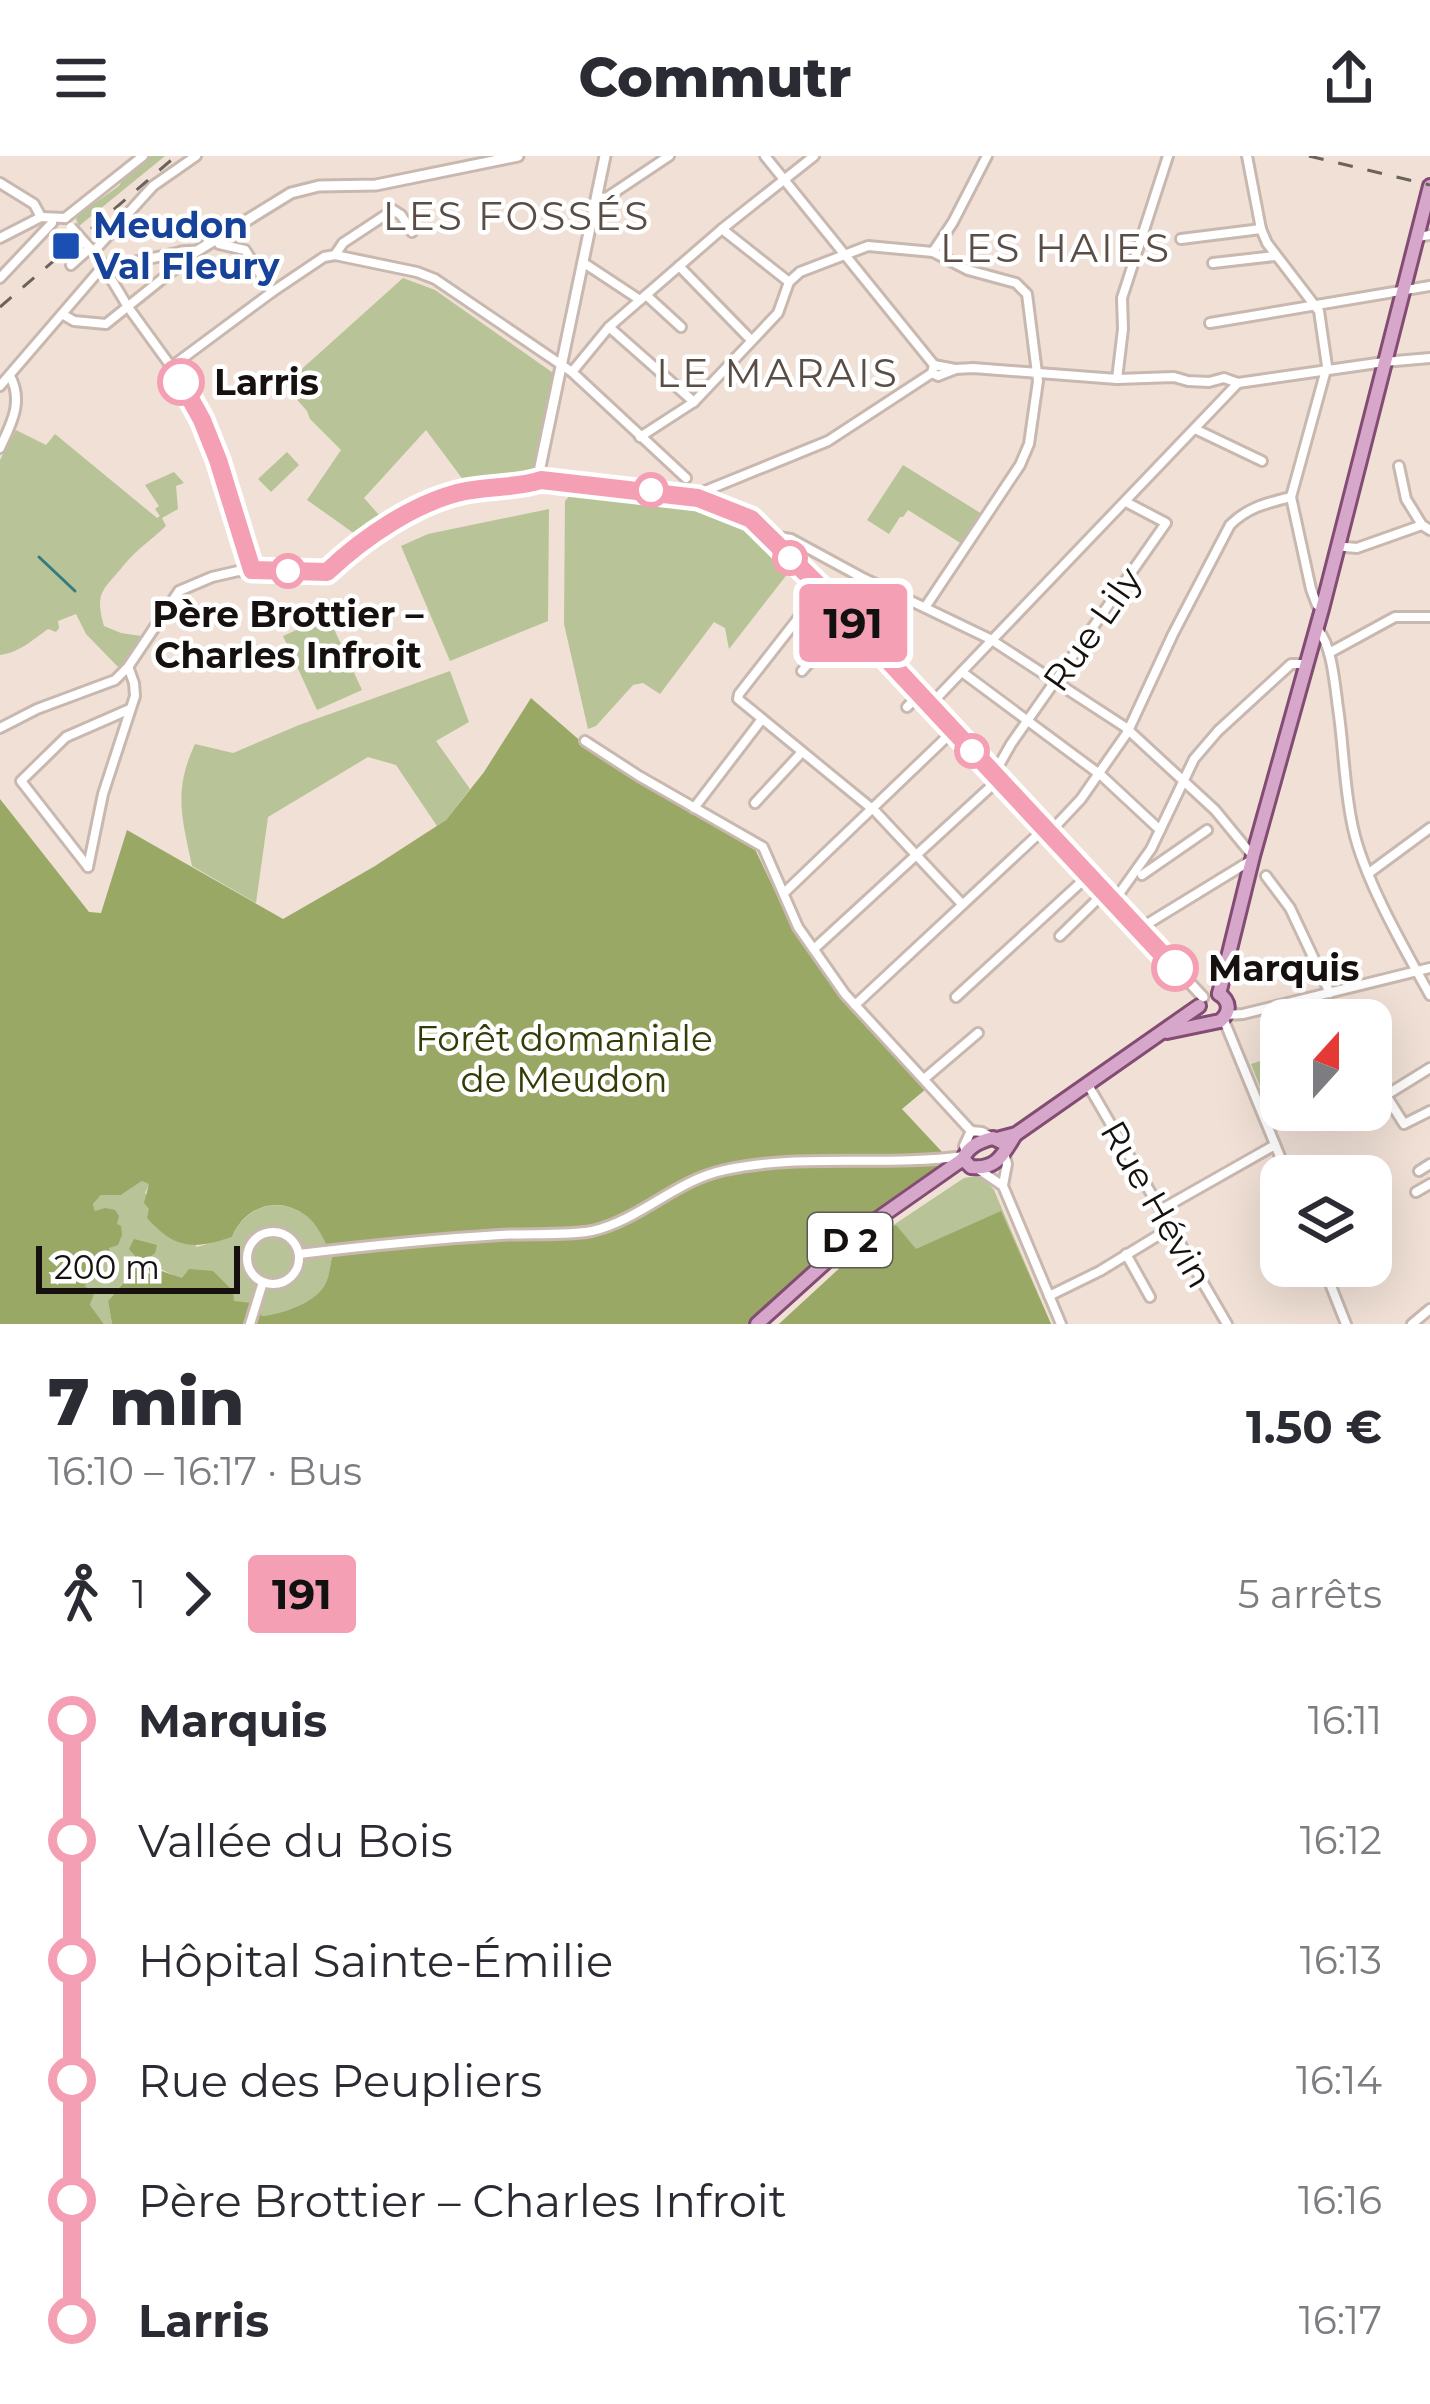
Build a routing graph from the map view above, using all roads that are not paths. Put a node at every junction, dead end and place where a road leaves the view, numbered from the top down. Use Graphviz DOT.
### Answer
graph roads {
  1 [pos="143,156"];
  2 [pos="196,156"];
  3 [pos="518,156"];
  4 [pos="605,156"];
  5 [pos="669,156"];
  6 [pos="766,156"];
  7 [pos="814,156"];
  8 [pos="987,156"];
  9 [pos="1168,156"];
  10 [pos="1247,156"];
  11 [pos="784,179"];
  12 [pos="0,183"];
  13 [pos="1429,194"];
  14 [pos="597,197"];
  15 [pos="40,217"];
  16 [pos="52,219"];
  17 [pos="68,223"];
  18 [pos="722,229"];
  19 [pos="1262,229"];
  20 [pos="412,232"];
  21 [pos="1424,236"];
  22 [pos="0,238"];
  23 [pos="216,239"];
  24 [pos="1181,239"];
  25 [pos="90,248"];
  26 [pos="197,251"];
  27 [pos="181,252"];
  28 [pos="933,252"];
  29 [pos="335,255"];
  30 [pos="846,255"];
  31 [pos="1276,255"];
  32 [pos="584,263"];
  33 [pos="1214,263"];
  34 [pos="71,265"];
  35 [pos="179,266"];
  36 [pos="679,266"];
  37 [pos="105,268"];
  38 [pos="0,278"];
  39 [pos="789,282"];
  40 [pos="1430,286"];
  41 [pos="1403,289"];
  42 [pos="272,292"];
  43 [pos="643,297"];
  44 [pos="1314,305"];
  45 [pos="128,307"];
  46 [pos="62,314"];
  47 [pos="1210,323"];
  48 [pos="609,327"];
  49 [pos="681,327"];
  50 [pos="751,340"];
  51 [pos="1430,358"];
  52 [pos="1384,362"];
  53 [pos="171,367"];
  54 [pos="567,369"];
  55 [pos="937,370"];
  56 [pos="1325,371"];
  57 [pos="1037,374"];
  58 [pos="10,376"];
  59 [pos="1117,379"];
  60 [pos="1238,383"];
  61 [pos="0,386"];
  62 [pos="694,402"];
  63 [pos="1195,429"];
  64 [pos="640,436"];
  65 [pos="0,448"];
  66 [pos="1262,461"];
  67 [pos="1399,466"];
  68 [pos="686,478"];
  69 [pos="541,480"];
  70 [pos="1291,497"];
  71 [pos="698,498"];
  72 [pos="1126,502"];
  73 [pos="1426,527"];
  74 [pos="769,536"];
  75 [pos="1345,547"];
  76 [pos="252,570"];
  77 [pos="821,589"];
  78 [pos="926,606"];
  79 [pos="1320,607"];
  80 [pos="1430,617"];
  81 [pos="848,618"];
  82 [pos="1314,631"];
  83 [pos="993,641"];
  84 [pos="1329,653"];
  85 [pos="1304,664"];
  86 [pos="128,667"];
  87 [pos="802,671"];
  88 [pos="962,672"];
  89 [pos="1055,681"];
  90 [pos="919,695"];
  91 [pos="929,706"];
  92 [pos="907,707"];
  93 [pos="130,709"];
  94 [pos="762,719"];
  95 [pos="1028,721"];
  96 [pos="0,728"];
  97 [pos="1129,729"];
  98 [pos="953,730"];
  99 [pos="585,741"];
  100 [pos="802,752"];
  101 [pos="1098,774"];
  102 [pos="996,777"];
  103 [pos="1184,781"];
  104 [pos="755,803"];
  105 [pos="694,808"];
  106 [pos="872,809"];
  107 [pos="1430,828"];
  108 [pos="1048,830"];
  109 [pos="1160,830"];
  110 [pos="1207,830"];
  111 [pos="917,856"];
  112 [pos="1252,858"];
  113 [pos="1370,873"];
  114 [pos="1089,875"];
  115 [pos="1142,875"];
  116 [pos="1265,876"];
  117 [pos="1105,892"];
  118 [pos="784,893"];
  119 [pos="1114,901"];
  120 [pos="962,904"];
  121 [pos="1139,929"];
  122 [pos="1060,936"];
  123 [pos="815,949"];
  124 [pos="1430,968"];
  125 [pos="1417,972"];
  126 [pos="1330,993"];
  127 [pos="1219,994"];
  128 [pos="1430,995"];
  129 [pos="956,997"];
  130 [pos="1201,1002"];
  131 [pos="855,1004"];
  132 [pos="1220,1018"];
  133 [pos="978,1033"];
  134 [pos="1155,1035"];
  135 [pos="1430,1068"];
  136 [pos="924,1079"];
  137 [pos="1087,1084"];
  138 [pos="1430,1111"];
  139 [pos="971,1132"];
  140 [pos="1275,1144"];
  141 [pos="1000,1145"];
  142 [pos="1279,1155"];
  143 [pos="968,1161"];
  144 [pos="1430,1164"];
  145 [pos="1419,1171"];
  146 [pos="1430,1184"];
  147 [pos="1003,1186"];
  148 [pos="1415,1192"];
  149 [pos="1162,1209"];
  150 [pos="1172,1227"];
  151 [pos="299,1254"];
  152 [pos="1126,1254"];
  153 [pos="263,1282"];
  154 [pos="1331,1287"];
  155 [pos="1049,1296"];
  156 [pos="1150,1297"];
  157 [pos="1430,1309"];
  158 [pos="250,1324"];
  159 [pos="757,1324"];
  160 [pos="769,1324"];
  161 [pos="1060,1324"];
  162 [pos="1227,1324"];
  163 [pos="1346,1324"];
  164 [pos="1412,1324"];
  1 -- 17 [label="street"];
  2 -- 25 [label="street"];
  3 -- 23 [label="street"];
  4 -- 14 [label="street"];
  5 -- 14 [label="street"];
  6 -- 11 [label="street"];
  7 -- 11 [label="street"];
  8 -- 28 [label="street"];
  9 -- 59 [label="street"];
  10 -- 19 [label="street"];
  11 -- 18 [label="street"];
  11 -- 30 [label="street"];
  12 -- 15 [label="street"];
  13 -- 21 [label="main road"];
  14 -- 32 [label="street"];
  15 -- 16 [label="street"];
  15 -- 22 [label="street"];
  16 -- 17 [label="street"];
  16 -- 38 [label="street"];
  17 -- 25 [label="street, bridge"];
  18 -- 36 [label="street"];
  18 -- 39 [label="street"];
  19 -- 24 [label="street"];
  19 -- 31 [label="street"];
  20 -- 29 [label="street"];
  21 -- 41 [label="main road"];
  23 -- 26 [label="street"];
  23 -- 42 [label="street"];
  25 -- 34 [label="street"];
  25 -- 37 [label="street"];
  26 -- 27 [label="street"];
  26 -- 35 [label="street"];
  27 -- 35 [label="street"];
  27 -- 37 [label="street"];
  28 -- 30 [label="street"];
  28 -- 57 [label="street"];
  29 -- 42 [label="street"];
  29 -- 54 [label="street"];
  30 -- 39 [label="street"];
  30 -- 55 [label="street"];
  31 -- 33 [label="street"];
  31 -- 44 [label="street"];
  32 -- 43 [label="street"];
  32 -- 54 [label="street"];
  35 -- 45 [label="street"];
  36 -- 43 [label="street"];
  36 -- 50 [label="street"];
  37 -- 45 [label="street"];
  37 -- 46 [label="street"];
  39 -- 50 [label="street"];
  40 -- 41 [label="street"];
  41 -- 44 [label="street"];
  41 -- 52 [label="main road"];
  42 -- 53 [label="street"];
  43 -- 48 [label="street"];
  43 -- 49 [label="street"];
  44 -- 47 [label="street"];
  44 -- 56 [label="street"];
  45 -- 46 [label="street"];
  45 -- 53 [label="street"];
  46 -- 58 [label="street"];
  48 -- 54 [label="street"];
  48 -- 62 [label="street"];
  50 -- 62 [label="street"];
  51 -- 52 [label="street"];
  52 -- 56 [label="street"];
  52 -- 79 [label="main road"];
  53 -- 76 [label="street"];
  54 -- 64 [label="street"];
  54 -- 69 [label="street"];
  55 -- 57 [label="street"];
  55 -- 71 [label="street"];
  56 -- 60 [label="street"];
  56 -- 70 [label="street"];
  57 -- 59 [label="street"];
  57 -- 78 [label="street"];
  58 -- 61 [label="street"];
  58 -- 65 [label="street"];
  59 -- 60 [label="street"];
  60 -- 63 [label="street"];
  62 -- 64 [label="street"];
  63 -- 66 [label="street"];
  63 -- 72 [label="street"];
  64 -- 68 [label="street"];
  67 -- 73 [label="street"];
  69 -- 71 [label="street"];
  69 -- 76 [label="street"];
  70 -- 79 [label="street"];
  70 -- 97 [label="street"];
  71 -- 74 [label="street"];
  72 -- 83 [label="street"];
  72 -- 89 [label="street, Rue Lily"];
  73 -- 75 [label="street"];
  74 -- 77 [label="street"];
  74 -- 78 [label="street"];
  76 -- 86 [label="street"];
  77 -- 81 [label="street"];
  77 -- 94 [label="street"];
  78 -- 83 [label="street"];
  79 -- 82 [label="main road"];
  80 -- 84 [label="street"];
  81 -- 87 [label="street"];
  81 -- 90 [label="street"];
  82 -- 84 [label="street"];
  82 -- 85 [label="main road"];
  83 -- 88 [label="street"];
  83 -- 89 [label="street"];
  84 -- 113 [label="street"];
  85 -- 103 [label="street"];
  85 -- 112 [label="main road"];
  86 -- 93 [label="street"];
  86 -- 96 [label="street"];
  88 -- 91 [label="street"];
  88 -- 95 [label="street"];
  89 -- 95 [label="street, Rue Lily"];
  89 -- 97 [label="street"];
  90 -- 91 [label="street"];
  90 -- 92 [label="street"];
  91 -- 98 [label="street"];
  93 -- 93 [label="street"];
  94 -- 100 [label="street"];
  94 -- 105 [label="street"];
  95 -- 101 [label="street"];
  95 -- 102 [label="street, Rue Lily"];
  97 -- 101 [label="street"];
  97 -- 103 [label="street"];
  98 -- 102 [label="street"];
  98 -- 106 [label="street"];
  99 -- 105 [label="street"];
  100 -- 104 [label="street"];
  100 -- 106 [label="street"];
  101 -- 108 [label="street"];
  101 -- 109 [label="street"];
  102 -- 108 [label="street"];
  102 -- 111 [label="street, Rue Lily"];
  103 -- 109 [label="street"];
  103 -- 112 [label="street"];
  105 -- 118 [label="street"];
  106 -- 111 [label="street"];
  106 -- 118 [label="street"];
  107 -- 113 [label="street"];
  108 -- 114 [label="street"];
  108 -- 120 [label="street"];
  109 -- 119 [label="street"];
  110 -- 115 [label="street"];
  111 -- 120 [label="street"];
  111 -- 123 [label="street, Rue Lily"];
  112 -- 121 [label="street"];
  112 -- 127 [label="main road"];
  113 -- 125 [label="street"];
  114 -- 117 [label="street"];
  114 -- 129 [label="street"];
  116 -- 126 [label="street"];
  117 -- 119 [label="street"];
  117 -- 122 [label="street"];
  118 -- 123 [label="street"];
  119 -- 121 [label="street"];
  120 -- 131 [label="street"];
  121 -- 130 [label="street"];
  123 -- 131 [label="street"];
  124 -- 125 [label="street"];
  125 -- 126 [label="street"];
  125 -- 128 [label="street"];
  126 -- 132 [label="street"];
  127 -- 130 [label="main road"];
  127 -- 132 [label="main road"];
  130 -- 132 [label="main road"];
  130 -- 134 [label="main road"];
  131 -- 136 [label="street"];
  132 -- 134 [label="main road"];
  132 -- 140 [label="street"];
  133 -- 136 [label="street"];
  134 -- 137 [label="main road"];
  135 -- 138 [label="street"];
  136 -- 139 [label="street"];
  137 -- 141 [label="main road"];
  137 -- 149 [label="street, Rue Hévin"];
  139 -- 141 [label="street"];
  139 -- 143 [label="street"];
  140 -- 142 [label="street"];
  140 -- 149 [label="street"];
  141 -- 143 [label="main road"];
  141 -- 143 [label="main road"];
  141 -- 147 [label="street"];
  143 -- 147 [label="street"];
  143 -- 151 [label="street"];
  143 -- 159 [label="main road, D 2"];
  143 -- 160 [label="main road, D 2"];
  144 -- 145 [label="street"];
  146 -- 148 [label="street"];
  147 -- 155 [label="street"];
  149 -- 150 [label="street, Rue Hévin"];
  150 -- 152 [label="street"];
  150 -- 162 [label="street, Rue Hévin"];
  151 -- 153 [label="street"];
  151 -- 153 [label="street"];
  152 -- 155 [label="street"];
  152 -- 156 [label="street"];
  153 -- 158 [label="street"];
  154 -- 163 [label="street"];
  155 -- 161 [label="street"];
  157 -- 164 [label="street"];
}
